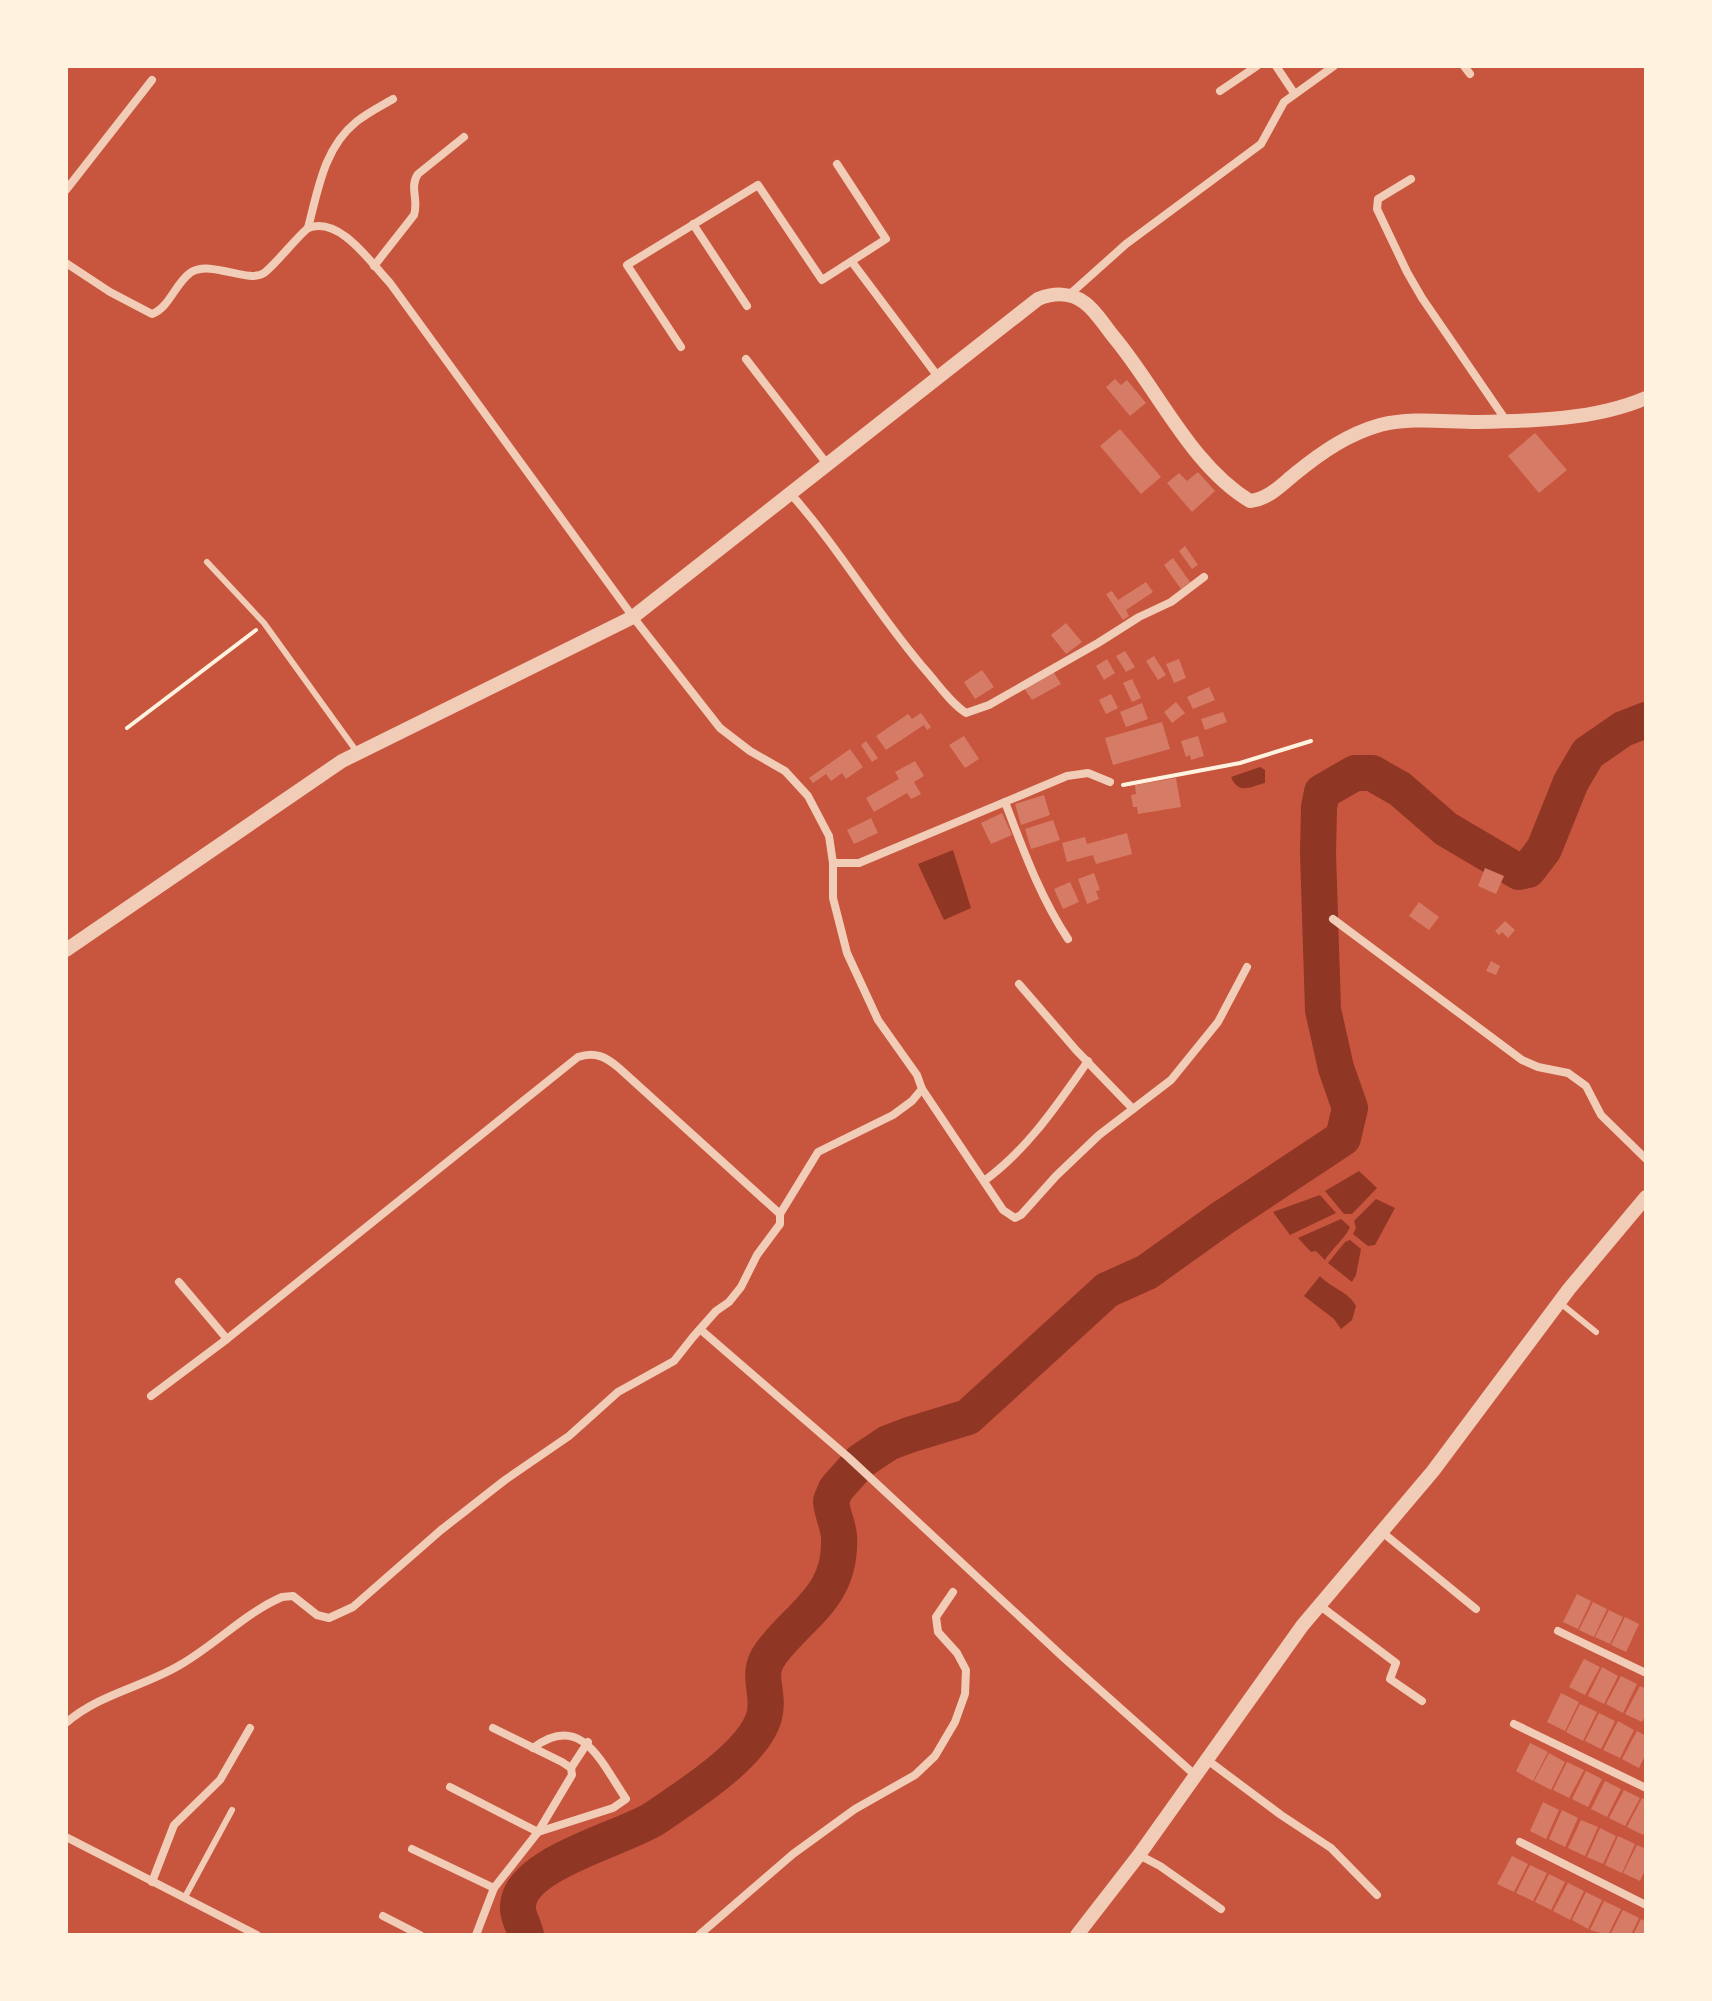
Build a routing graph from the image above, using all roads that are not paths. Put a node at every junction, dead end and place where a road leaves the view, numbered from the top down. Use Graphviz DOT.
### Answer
graph roads {
  1 [pos="1257,66"];
  2 [pos="1276,66"];
  3 [pos="1334,66"];
  4 [pos="152,80"];
  5 [pos="1220,91"];
  6 [pos="1294,93"];
  7 [pos="393,99"];
  8 [pos="464,137"];
  9 [pos="837,164"];
  10 [pos="1411,179"];
  11 [pos="66,190"];
  12 [pos="693,224"];
  13 [pos="308,228"];
  14 [pos="852,262"];
  15 [pos="66,263"];
  16 [pos="374,266"];
  17 [pos="1068,295"];
  18 [pos="747,306"];
  19 [pos="681,347"];
  20 [pos="746,359"];
  21 [pos="939,378"];
  22 [pos="1646,398"];
  23 [pos="1505,419"];
  24 [pos="827,464"];
  25 [pos="790,493"];
  26 [pos="207,562"];
  27 [pos="1204,577"];
  28 [pos="633,617"];
  29 [pos="359,755"];
  30 [pos="1110,782"];
  31 [pos="1005,802"];
  32 [pos="833,863"];
  33 [pos="1333,919"];
  34 [pos="1068,939"];
  35 [pos="66,950"];
  36 [pos="1247,967"];
  37 [pos="1019,984"];
  38 [pos="1088,1061"];
  39 [pos="922,1089"];
  40 [pos="1133,1109"];
  41 [pos="1646,1159"];
  42 [pos="984,1181"];
  43 [pos="1646,1197"];
  44 [pos="780,1214"];
  45 [pos="179,1282"];
  46 [pos="1559,1302"];
  47 [pos="701,1330"];
  48 [pos="1596,1332"];
  49 [pos="227,1339"];
  50 [pos="151,1396"];
  51 [pos="1381,1531"];
  52 [pos="953,1592"];
  53 [pos="1319,1605"];
  54 [pos="1476,1609"];
  55 [pos="1558,1631"];
  56 [pos="1646,1673"];
  57 [pos="1422,1701"];
  58 [pos="66,1723"];
  59 [pos="1514,1724"];
  60 [pos="250,1728"];
  61 [pos="493,1728"];
  62 [pos="588,1742"];
  63 [pos="533,1748"];
  64 [pos="1206,1759"];
  65 [pos="571,1768"];
  66 [pos="1195,1775"];
  67 [pos="450,1787"];
  68 [pos="1646,1788"];
  69 [pos="232,1810"];
  70 [pos="538,1832"];
  71 [pos="66,1837"];
  72 [pos="1520,1842"];
  73 [pos="412,1849"];
  74 [pos="1139,1855"];
  75 [pos="152,1882"];
  76 [pos="494,1888"];
  77 [pos="1377,1895"];
  78 [pos="185,1897"];
  79 [pos="1646,1905"];
  80 [pos="1221,1909"];
  81 [pos="383,1916"];
  82 [pos="257,1935"];
  83 [pos="420,1935"];
  84 [pos="476,1935"];
  85 [pos="699,1935"];
  86 [pos="1077,1935"];
  1 -- 5 [label="street"];
  2 -- 6 [label="street"];
  3 -- 6 [label="street"];
  4 -- 11 [label="street"];
  6 -- 17 [label="street"];
  7 -- 13 [label="street"];
  8 -- 16 [label="street"];
  9 -- 14 [label="street"];
  10 -- 23 [label="street"];
  12 -- 14 [label="street"];
  12 -- 18 [label="street"];
  12 -- 19 [label="street"];
  13 -- 15 [label="street"];
  13 -- 16 [label="street"];
  14 -- 21 [label="street"];
  16 -- 28 [label="street"];
  17 -- 21 [label="street"];
  17 -- 23 [label="street"];
  20 -- 24 [label="street"];
  21 -- 24 [label="street"];
  22 -- 23 [label="street"];
  24 -- 25 [label="street"];
  25 -- 27 [label="street"];
  25 -- 28 [label="street"];
  26 -- 29 [label="lane"];
  28 -- 29 [label="street"];
  28 -- 32 [label="street"];
  29 -- 35 [label="street"];
  30 -- 31 [label="street"];
  31 -- 32 [label="street"];
  31 -- 34 [label="street"];
  32 -- 39 [label="street"];
  33 -- 41 [label="street"];
  36 -- 40 [label="street"];
  37 -- 38 [label="street"];
  38 -- 40 [label="street"];
  38 -- 42 [label="street"];
  39 -- 42 [label="street"];
  39 -- 44 [label="street"];
  40 -- 42 [label="street"];
  43 -- 46 [label="street"];
  44 -- 47 [label="street"];
  44 -- 49 [label="street"];
  45 -- 49 [label="street"];
  46 -- 48 [label="lane"];
  46 -- 51 [label="street"];
  47 -- 58 [label="street"];
  47 -- 66 [label="street"];
  49 -- 50 [label="street"];
  51 -- 53 [label="street"];
  51 -- 54 [label="street"];
  52 -- 85 [label="street"];
  53 -- 57 [label="street"];
  53 -- 64 [label="street"];
  55 -- 56 [label="street"];
  59 -- 68 [label="street"];
  60 -- 75 [label="street"];
  61 -- 63 [label="street"];
  62 -- 63 [label="street"];
  62 -- 65 [label="street"];
  62 -- 70 [label="street"];
  63 -- 65 [label="street"];
  64 -- 66 [label="street"];
  64 -- 77 [label="street"];
  65 -- 70 [label="street"];
  66 -- 74 [label="street"];
  67 -- 70 [label="street"];
  69 -- 78 [label="lane"];
  70 -- 76 [label="street"];
  71 -- 75 [label="street"];
  72 -- 79 [label="street"];
  73 -- 76 [label="street"];
  74 -- 80 [label="street"];
  74 -- 86 [label="street"];
  75 -- 78 [label="street"];
  76 -- 84 [label="street"];
  78 -- 82 [label="street"];
  81 -- 83 [label="street"];
}
